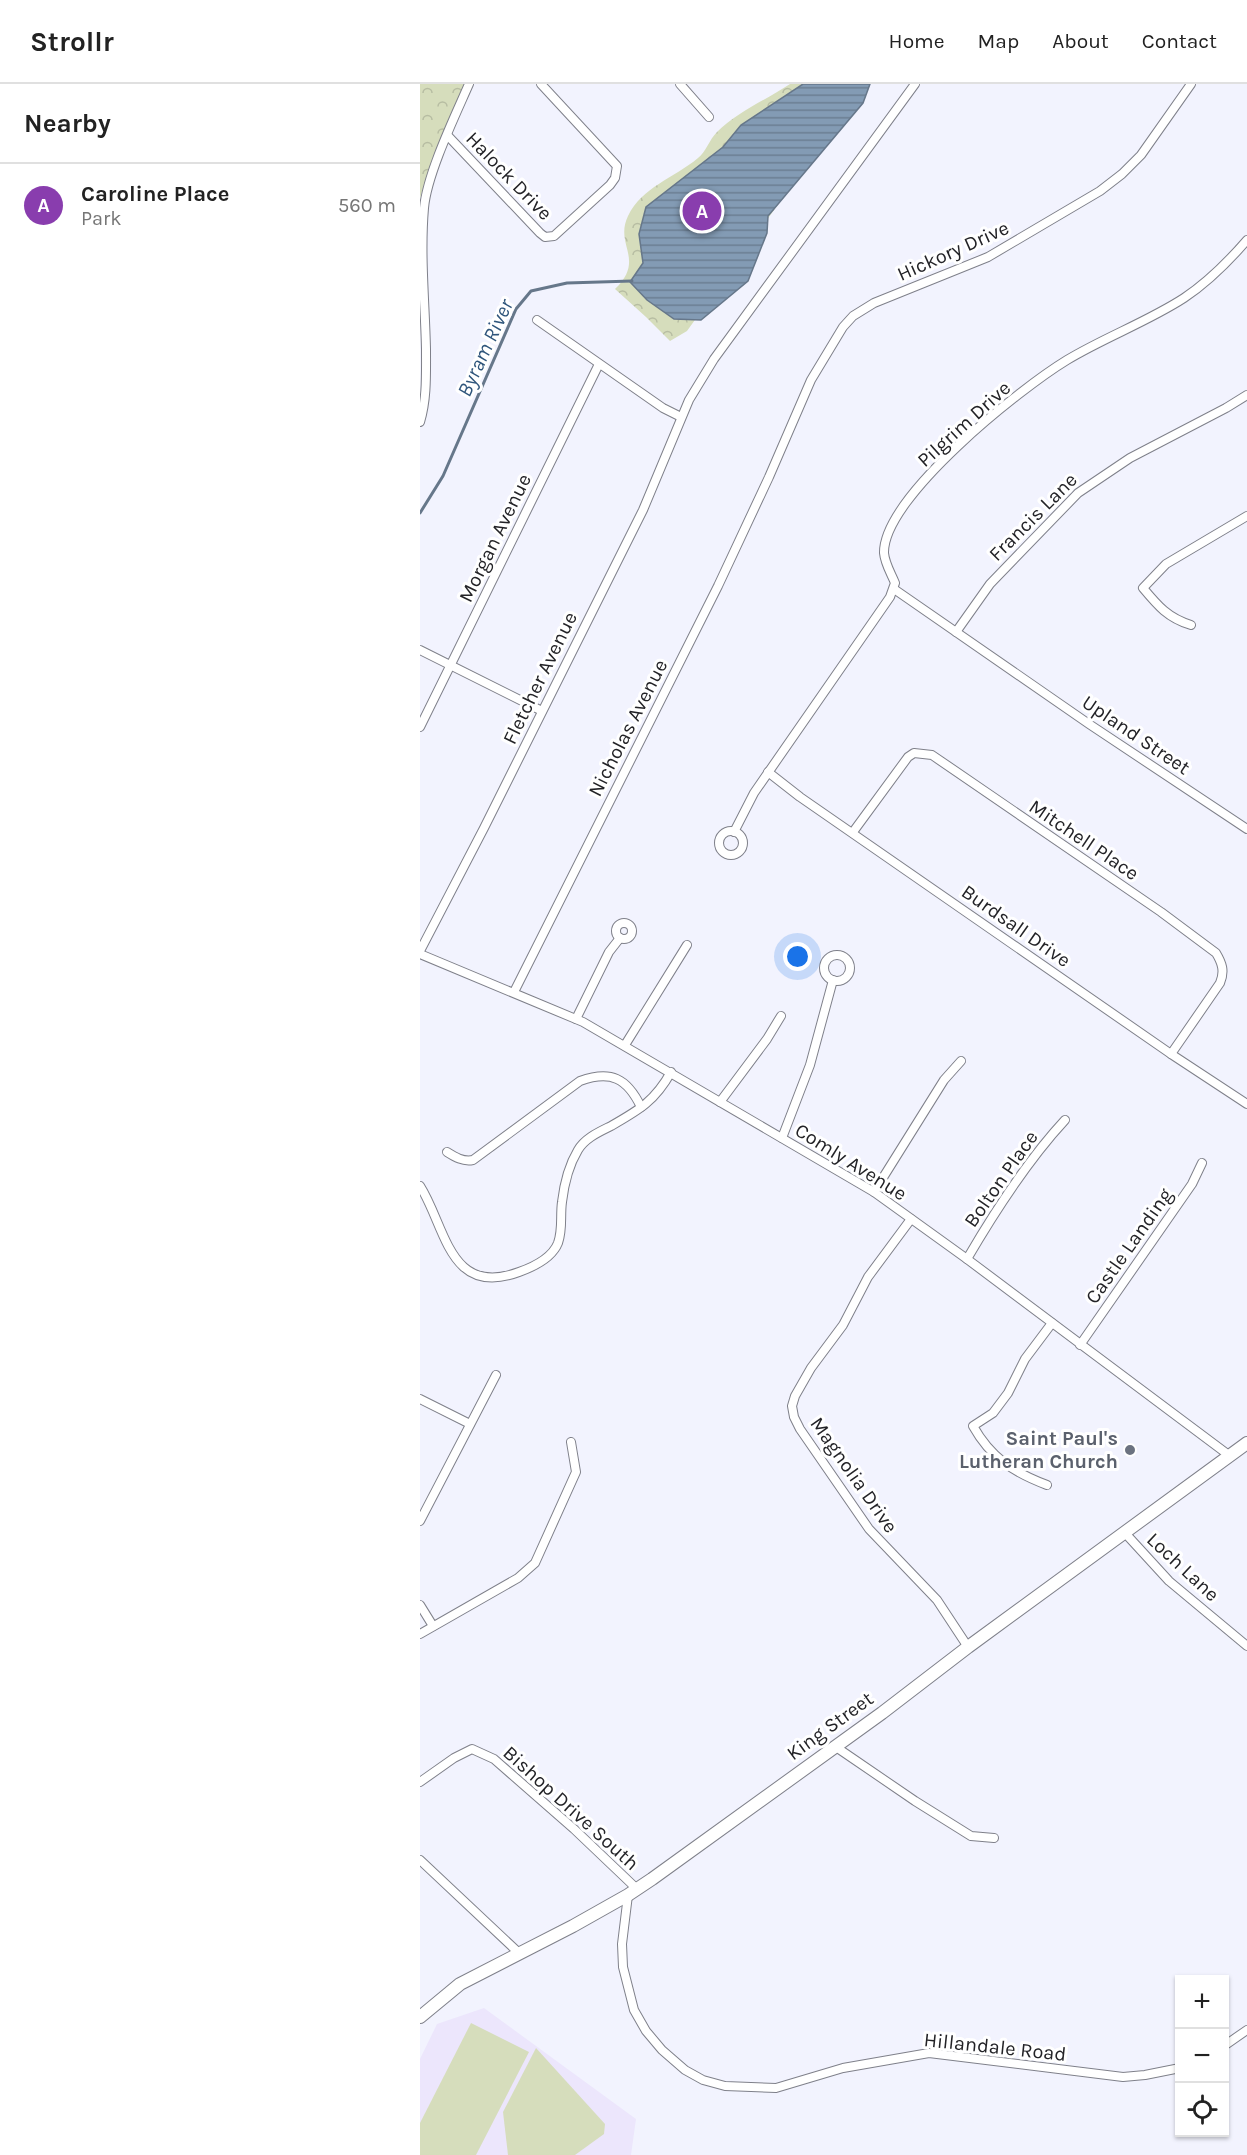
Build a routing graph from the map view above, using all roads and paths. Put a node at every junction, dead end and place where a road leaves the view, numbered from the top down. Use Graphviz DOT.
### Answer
graph roads {
  1 [pos="470,84"];
  2 [pos="541,84"];
  3 [pos="680,84"];
  4 [pos="915,84"];
  5 [pos="1191,84"];
  6 [pos="709,117"];
  7 [pos="448,135"];
  8 [pos="1247,240"];
  9 [pos="537,320"];
  10 [pos="599,364"];
  11 [pos="1247,395"];
  12 [pos="681,417"];
  13 [pos="420,422"];
  14 [pos="769,477"];
  15 [pos="1247,516"];
  16 [pos="894,589"];
  17 [pos="1191,625"];
  18 [pos="956,632"];
  19 [pos="420,650"];
  20 [pos="451,666"];
  21 [pos="542,711"];
  22 [pos="420,727"];
  23 [pos="768,772"];
  24 [pos="1247,828"];
  25 [pos="734,832"];
  26 [pos="853,832"];
  27 [pos="620,938"];
  28 [pos="687,945"];
  29 [pos="420,953"];
  30 [pos="833,980"];
  31 [pos="514,992"];
  32 [pos="781,1016"];
  33 [pos="576,1019"];
  34 [pos="625,1045"];
  35 [pos="1171,1054"];
  36 [pos="961,1060"];
  37 [pos="671,1072"];
  38 [pos="720,1102"];
  39 [pos="1247,1104"];
  40 [pos="641,1107"];
  41 [pos="1065,1120"];
  42 [pos="782,1138"];
  43 [pos="447,1152"];
  44 [pos="1202,1163"];
  45 [pos="420,1186"];
  46 [pos="874,1192"];
  47 [pos="911,1219"];
  48 [pos="967,1259"];
  49 [pos="1052,1323"];
  50 [pos="1080,1345"];
  51 [pos="496,1375"];
  52 [pos="420,1399"];
  53 [pos="470,1424"];
  54 [pos="571,1442"];
  55 [pos="1247,1443"];
  56 [pos="1230,1456"];
  57 [pos="1047,1485"];
  58 [pos="420,1521"];
  59 [pos="1125,1533"];
  60 [pos="420,1605"];
  61 [pos="433,1626"];
  62 [pos="420,1634"];
  63 [pos="1247,1646"];
  64 [pos="968,1647"];
  65 [pos="836,1747"];
  66 [pos="420,1782"];
  67 [pos="994,1838"];
  68 [pos="420,1860"];
  69 [pos="632,1892"];
  70 [pos="520,1954"];
  71 [pos="420,2017"];
  72 [pos="1247,2030"];
  73 [pos="1229,2043"];
  74 [pos="1175,2069"];
  1 -- 7 [label="street"];
  2 -- 7 [label="street, Halock Drive"];
  3 -- 6 [label="street"];
  4 -- 12 [label="street, Fletcher Avenue"];
  5 -- 14 [label="street, Hickory Drive"];
  7 -- 13 [label="street"];
  8 -- 16 [label="street, Pilgrim Drive"];
  9 -- 10 [label="street"];
  10 -- 12 [label="street"];
  10 -- 20 [label="street, Morgan Avenue"];
  11 -- 18 [label="street, Francis Lane"];
  12 -- 21 [label="street, Fletcher Avenue"];
  14 -- 31 [label="street, Nicholas Avenue"];
  15 -- 17 [label="street"];
  16 -- 18 [label="street, Upland Street"];
  16 -- 23 [label="street"];
  18 -- 24 [label="street, Upland Street"];
  19 -- 20 [label="street"];
  20 -- 21 [label="street"];
  20 -- 22 [label="street, Morgan Avenue"];
  21 -- 29 [label="street, Fletcher Avenue"];
  23 -- 25 [label="street"];
  23 -- 26 [label="street, Burdsall Drive"];
  26 -- 35 [label="street, Burdsall Drive"];
  26 -- 35 [label="street, Mitchell Place"];
  27 -- 33 [label="street"];
  28 -- 34 [label="street"];
  29 -- 31 [label="street, Comly Avenue"];
  30 -- 42 [label="street"];
  31 -- 33 [label="street, Comly Avenue"];
  32 -- 38 [label="street"];
  33 -- 34 [label="street, Comly Avenue"];
  34 -- 37 [label="street, Comly Avenue"];
  35 -- 39 [label="street, Burdsall Drive"];
  36 -- 46 [label="street"];
  37 -- 38 [label="street, Comly Avenue"];
  37 -- 40 [label="street"];
  38 -- 42 [label="street, Comly Avenue"];
  40 -- 43 [label="street"];
  40 -- 45 [label="street"];
  41 -- 48 [label="street, Bolton Place"];
  42 -- 46 [label="street, Comly Avenue"];
  44 -- 50 [label="street, Castle Landing"];
  46 -- 47 [label="street, Comly Avenue"];
  47 -- 48 [label="street, Comly Avenue"];
  47 -- 64 [label="street, Magnolia Drive"];
  48 -- 49 [label="street, Comly Avenue"];
  49 -- 50 [label="street, Comly Avenue"];
  49 -- 57 [label="street"];
  50 -- 56 [label="street, Comly Avenue"];
  51 -- 53 [label="street"];
  52 -- 53 [label="street"];
  53 -- 58 [label="street"];
  54 -- 61 [label="street"];
  55 -- 56 [label="main road, King Street"];
  56 -- 59 [label="main road, King Street"];
  59 -- 63 [label="street, Loch Lane"];
  59 -- 64 [label="main road, King Street"];
  60 -- 61 [label="street"];
  61 -- 62 [label="street"];
  64 -- 65 [label="main road, King Street"];
  65 -- 67 [label="street"];
  65 -- 69 [label="main road, King Street"];
  66 -- 69 [label="street, Bishop Drive South"];
  68 -- 70 [label="street"];
  69 -- 70 [label="main road, King Street"];
  69 -- 74 [label="street, Hillandale Road"];
  70 -- 71 [label="main road, King Street"];
  72 -- 73 [label="street"];
}
